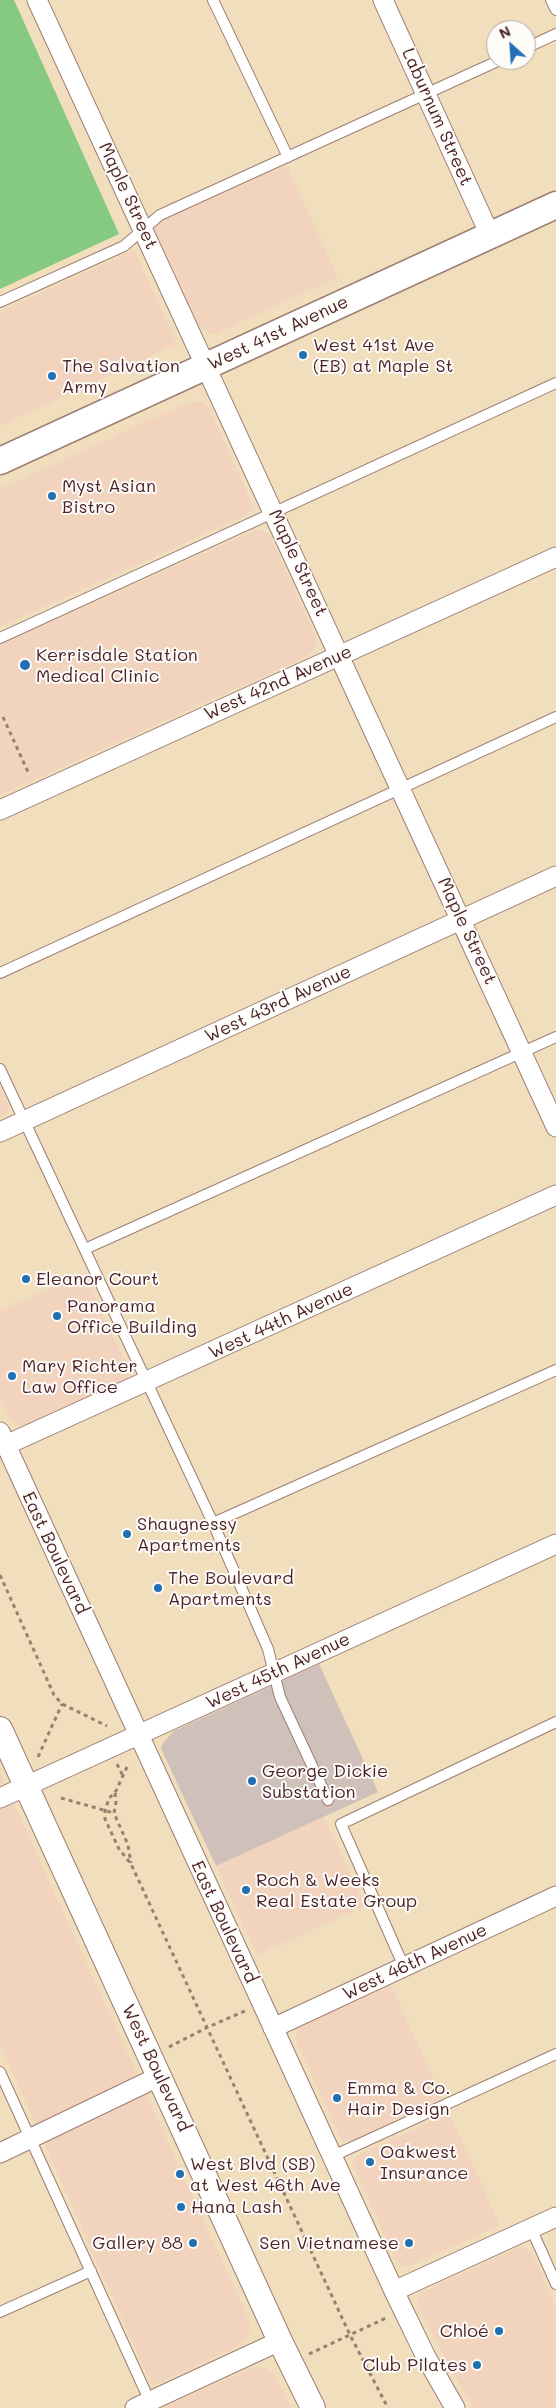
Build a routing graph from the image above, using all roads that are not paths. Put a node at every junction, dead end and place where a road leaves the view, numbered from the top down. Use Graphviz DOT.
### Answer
graph roads {
  1 [pos="37,0"];
  2 [pos="213,0"];
  3 [pos="384,0"];
  4 [pos="551,0"];
  5 [pos="556,10"];
  6 [pos="556,34"];
  7 [pos="536,43"];
  8 [pos="486,67"];
  9 [pos="427,94"];
  10 [pos="288,157"];
  11 [pos="556,205"];
  12 [pos="143,229"];
  13 [pos="490,235"];
  14 [pos="0,302"];
  15 [pos="207,366"];
  16 [pos="556,383"];
  17 [pos="0,461"];
  18 [pos="274,512"];
  19 [pos="556,557"];
  20 [pos="0,638"];
  21 [pos="339,655"];
  22 [pos="556,717"];
  23 [pos="401,787"];
  24 [pos="0,810"];
  25 [pos="556,876"];
  26 [pos="462,920"];
  27 [pos="0,973"];
  28 [pos="556,1037"];
  29 [pos="522,1052"];
  30 [pos="0,1069"];
  31 [pos="24,1121"];
  32 [pos="556,1127"];
  33 [pos="0,1132"];
  34 [pos="556,1195"];
  35 [pos="85,1249"];
  36 [pos="556,1370"];
  37 [pos="146,1383"];
  38 [pos="3,1439"];
  39 [pos="213,1523"];
  40 [pos="556,1544"];
  41 [pos="274,1673"];
  42 [pos="556,1722"];
  43 [pos="0,1728"];
  44 [pos="138,1735"];
  45 [pos="27,1786"];
  46 [pos="0,1798"];
  47 [pos="328,1800"];
  48 [pos="556,1896"];
  49 [pos="404,1967"];
  50 [pos="273,2028"];
  51 [pos="556,2054"];
  52 [pos="0,2072"];
  53 [pos="160,2076"];
  54 [pos="30,2139"];
  55 [pos="0,2153"];
  56 [pos="333,2156"];
  57 [pos="556,2217"];
  58 [pos="531,2228"];
  59 [pos="91,2271"];
  60 [pos="556,2284"];
  61 [pos="394,2291"];
  62 [pos="0,2312"];
  63 [pos="280,2341"];
  64 [pos="146,2406"];
  65 [pos="313,2408"];
  66 [pos="455,2408"];
  1 -- 12 [label="street, Maple Street"];
  2 -- 10 [label="lane"];
  3 -- 9 [label="street, Laburnum Street"];
  4 -- 5 [label="lane"];
  6 -- 7 [label="lane"];
  8 -- 9 [label="lane"];
  9 -- 10 [label="lane"];
  9 -- 13 [label="street, Laburnum Street"];
  10 -- 12 [label="lane"];
  11 -- 13 [label="main road, West 41st Avenue"];
  12 -- 14 [label="lane"];
  12 -- 15 [label="street, Maple Street"];
  13 -- 15 [label="main road, West 41st Avenue"];
  15 -- 17 [label="main road, West 41st Avenue"];
  15 -- 18 [label="street, Maple Street"];
  16 -- 18 [label="lane"];
  18 -- 20 [label="lane"];
  18 -- 21 [label="street, Maple Street"];
  19 -- 21 [label="street, West 42nd Avenue"];
  21 -- 23 [label="street, Maple Street"];
  21 -- 24 [label="street, West 42nd Avenue"];
  22 -- 23 [label="lane"];
  23 -- 26 [label="street, Maple Street"];
  23 -- 27 [label="lane"];
  25 -- 26 [label="street, West 43rd Avenue"];
  26 -- 29 [label="street, Maple Street"];
  26 -- 31 [label="street, West 43rd Avenue"];
  28 -- 29 [label="lane"];
  29 -- 32 [label="street, Maple Street"];
  29 -- 35 [label="lane"];
  30 -- 31 [label="lane"];
  31 -- 33 [label="street, West 43rd Avenue"];
  31 -- 35 [label="lane"];
  34 -- 37 [label="street, West 44th Avenue"];
  35 -- 37 [label="lane"];
  36 -- 39 [label="lane"];
  37 -- 38 [label="street, West 44th Avenue"];
  37 -- 39 [label="lane"];
  38 -- 44 [label="street, East Boulevard"];
  39 -- 41 [label="lane"];
  40 -- 41 [label="street, West 45th Avenue"];
  41 -- 44 [label="street, West 45th Avenue"];
  41 -- 47 [label="lane"];
  42 -- 49 [label="lane"];
  43 -- 45 [label="street, West Boulevard"];
  44 -- 45 [label="street, West 45th Avenue"];
  44 -- 50 [label="street, East Boulevard"];
  45 -- 46 [label="street, West 45th Avenue"];
  45 -- 53 [label="street, West Boulevard"];
  48 -- 49 [label="street, West 46th Avenue"];
  49 -- 50 [label="street, West 46th Avenue"];
  50 -- 56 [label="street, East Boulevard"];
  51 -- 56 [label="lane"];
  52 -- 54 [label="lane"];
  53 -- 54 [label="street"];
  53 -- 63 [label="street, West Boulevard"];
  54 -- 55 [label="street"];
  54 -- 59 [label="lane"];
  56 -- 61 [label="street, East Boulevard"];
  57 -- 58 [label="street"];
  58 -- 60 [label="lane"];
  58 -- 61 [label="street"];
  59 -- 62 [label="lane"];
  59 -- 64 [label="lane"];
  61 -- 66 [label="street, East Boulevard"];
  63 -- 64 [label="street"];
  63 -- 65 [label="street, West Boulevard"];
}
